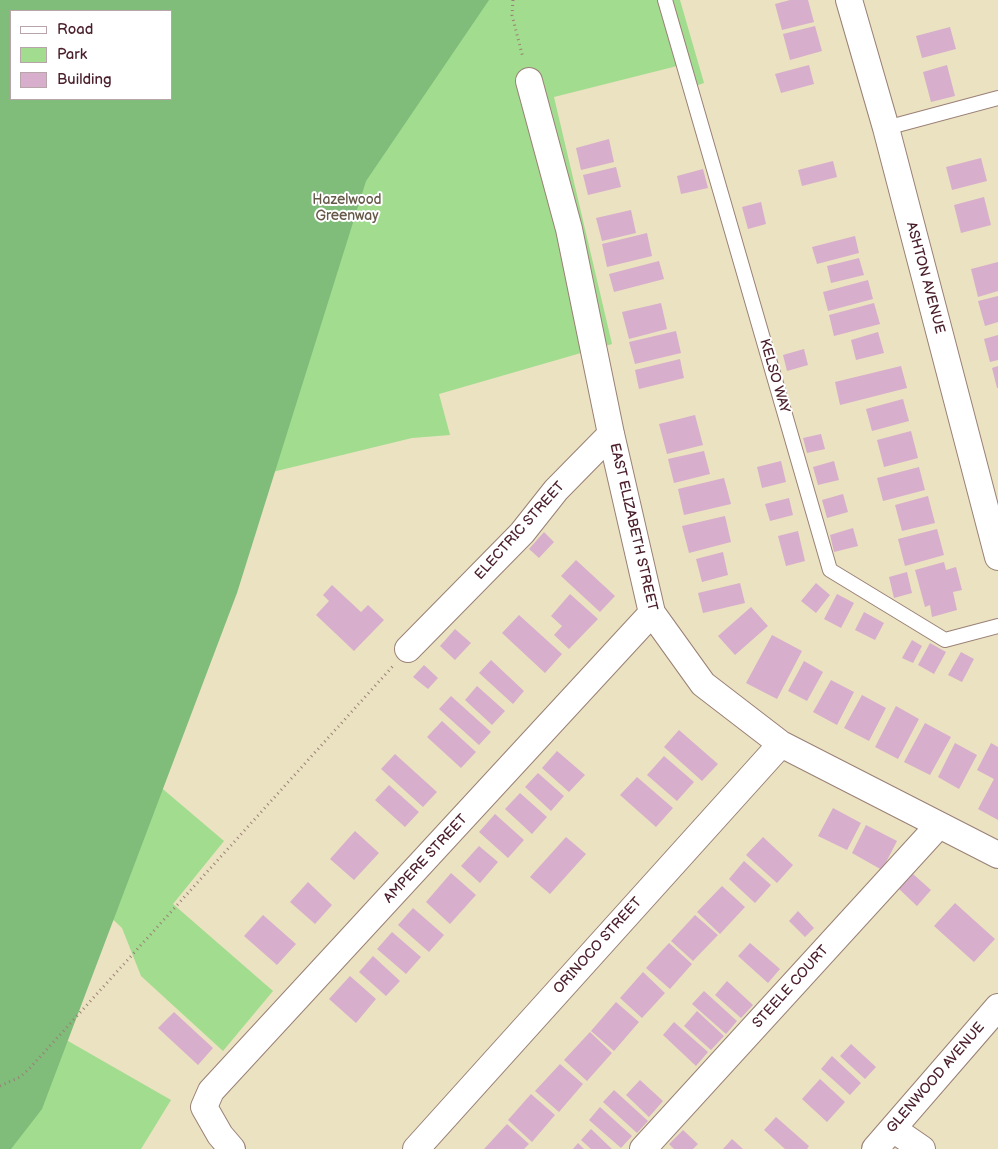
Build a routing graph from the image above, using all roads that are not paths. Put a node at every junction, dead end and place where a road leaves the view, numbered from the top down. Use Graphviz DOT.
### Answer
graph roads {
  1 [pos="666,0"];
  2 [pos="849,0"];
  3 [pos="529,81"];
  4 [pos="998,98"];
  5 [pos="886,128"];
  6 [pos="610,434"];
  7 [pos="998,556"];
  8 [pos="652,613"];
  9 [pos="998,626"];
  10 [pos="408,649"];
  11 [pos="781,744"];
  12 [pos="939,825"];
  13 [pos="998,856"];
  14 [pos="996,1013"];
  15 [pos="893,1129"];
  16 [pos="232,1149"];
  17 [pos="416,1149"];
  18 [pos="643,1149"];
  19 [pos="874,1149"];
  20 [pos="922,1149"];
  1 -- 9 [label="lane, KELSO WAY"];
  2 -- 5 [label="street, ASHTON AVENUE"];
  3 -- 6 [label="street, EAST ELIZABETH STREET"];
  4 -- 5 [label="lane"];
  5 -- 7 [label="street, ASHTON AVENUE"];
  6 -- 8 [label="street, EAST ELIZABETH STREET"];
  6 -- 10 [label="street, ELECTRIC STREET"];
  8 -- 11 [label="street, EAST ELIZABETH STREET"];
  8 -- 16 [label="street, AMPERE STREET"];
  11 -- 12 [label="street, EAST ELIZABETH STREET"];
  11 -- 17 [label="street, ORINOCO STREET"];
  12 -- 13 [label="street, EAST ELIZABETH STREET"];
  12 -- 18 [label="street, STEELE COURT"];
  14 -- 15 [label="street, GLENWOOD AVENUE"];
  15 -- 19 [label="street, GLENWOOD AVENUE"];
  15 -- 20 [label="street"];
}
